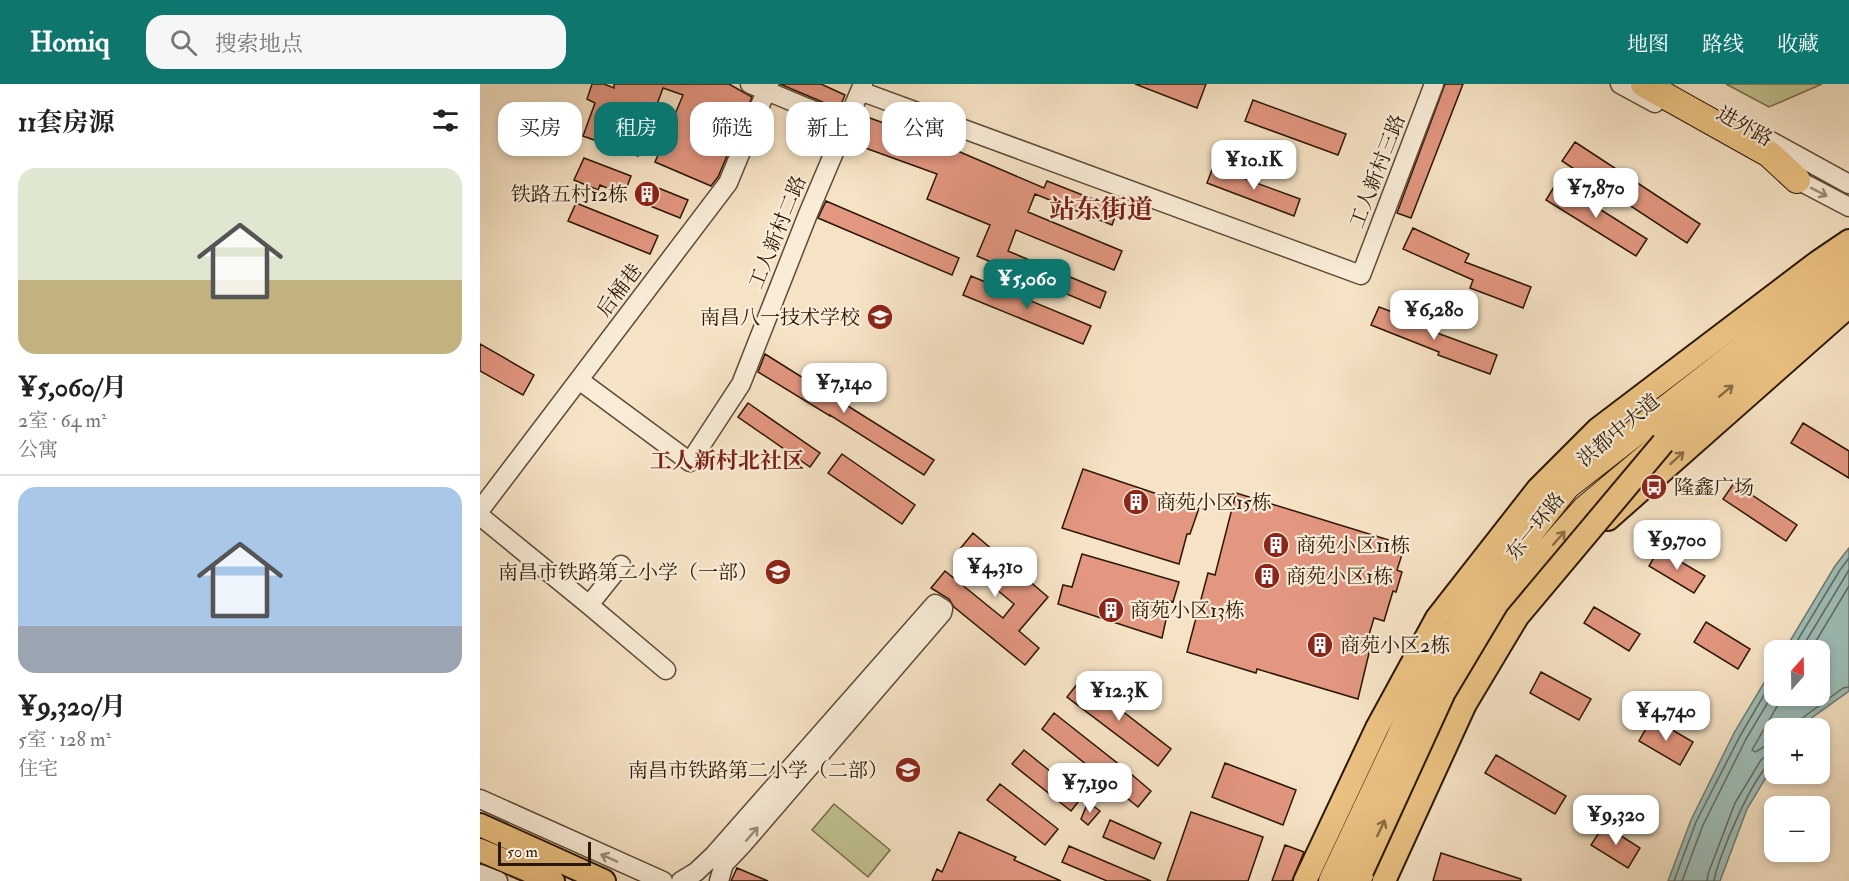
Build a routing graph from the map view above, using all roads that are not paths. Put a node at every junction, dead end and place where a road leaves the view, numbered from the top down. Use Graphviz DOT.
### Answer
graph roads {
  1 [pos="1434,84"];
  2 [pos="1620,84"];
  3 [pos="1644,84"];
  4 [pos="1668,84"];
  5 [pos="762,86"];
  6 [pos="861,87"];
  7 [pos="797,102"];
  8 [pos="855,102"];
  9 [pos="832,156"];
  10 [pos="1797,180"];
  11 [pos="1849,184"];
  12 [pos="1849,207"];
  13 [pos="1849,241"];
  14 [pos="1849,246"];
  15 [pos="1849,263"];
  16 [pos="1849,288"];
  17 [pos="1849,306"];
  18 [pos="579,380"];
  19 [pos="1663,443"];
  20 [pos="480,510"];
  21 [pos="480,516"];
  22 [pos="621,565"];
  23 [pos="589,605"];
  24 [pos="666,670"];
  25 [pos="480,799"];
  26 [pos="480,825"];
  27 [pos="480,831"];
  28 [pos="480,850"];
  29 [pos="480,861"];
  30 [pos="480,874"];
  31 [pos="498,881"];
  32 [pos="526,881"];
  33 [pos="553,881"];
  34 [pos="596,881"];
  35 [pos="604,881"];
  36 [pos="663,881"];
  37 [pos="681,881"];
  38 [pos="719,881"];
  39 [pos="1305,881"];
  40 [pos="1320,881"];
  41 [pos="1332,881"];
  42 [pos="1357,881"];
  43 [pos="1378,881"];
  44 [pos="1384,881"];
  1 -- 6 [label="street, 工人新村三路"];
  2 -- 10 [label="street, 进外路"];
  3 -- 10 [label="highway"];
  4 -- 11 [label="street, 进外路"];
  5 -- 7 [label="street"];
  5 -- 18 [label="street, 后桶巷"];
  6 -- 8 [label="street, 工人新村二路"];
  9 -- 18 [label="street, 工人新村二路"];
  10 -- 12 [label="street, 进外路, one-way"];
  13 -- 39 [label="main road"];
  14 -- 40 [label="main road, 洪都中大道"];
  15 -- 41 [label="highway, 东一环路"];
  19 -- 16 [label="highway, 东一环路, one-way"];
  43 -- 17 [label="main road, one-way"];
  18 -- 20 [label="street, 后桶巷"];
  42 -- 19 [label="highway, 东一环路, one-way, bridge"];
  19 -- 44 [label="main road, bridge"];
  21 -- 23 [label="street"];
  22 -- 23 [label="street"];
  23 -- 24 [label="street"];
  36 -- 25 [label="street, one-way"];
  26 -- 35 [label="main road"];
  27 -- 34 [label="main road"];
  28 -- 33 [label="main road"];
  29 -- 32 [label="main road"];
  30 -- 31 [label="street"];
  38 -- 37 [label="street, one-way"];
}
